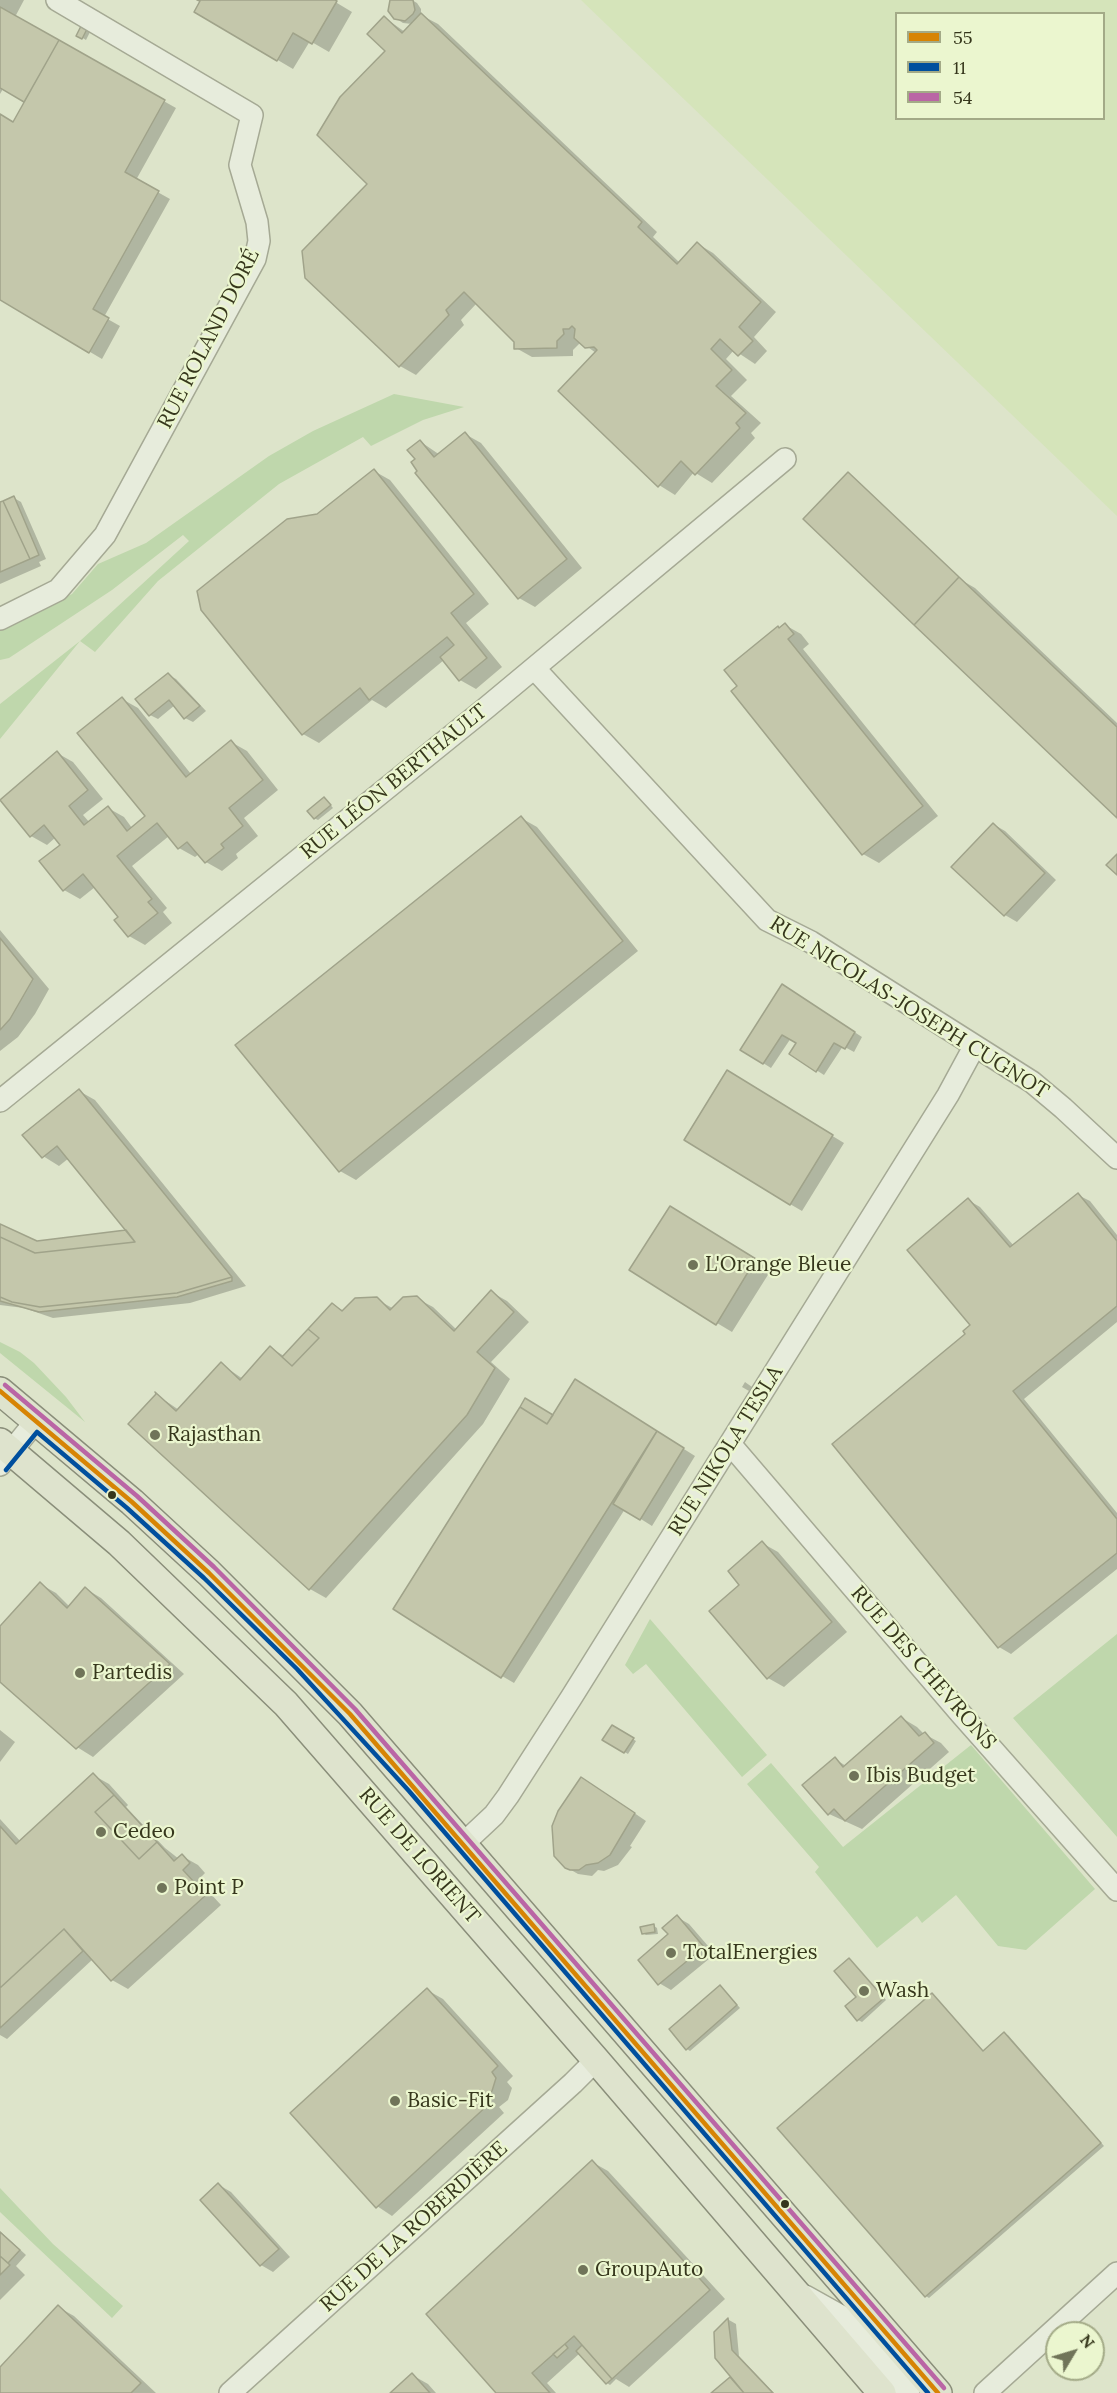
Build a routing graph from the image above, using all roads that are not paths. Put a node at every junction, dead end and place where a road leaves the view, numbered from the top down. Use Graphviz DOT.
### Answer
graph roads {
  1 [pos="57,0"];
  2 [pos="785,459"];
  3 [pos="0,619"];
  4 [pos="534,668"];
  5 [pos="975,1047"];
  6 [pos="0,1101"];
  7 [pos="1117,1158"];
  8 [pos="0,1391"];
  9 [pos="36,1421"];
  10 [pos="731,1445"];
  11 [pos="4,1453"];
  12 [pos="463,1844"];
  13 [pos="1117,1890"];
  14 [pos="596,2060"];
  15 [pos="1117,2273"];
  16 [pos="796,2291"];
  17 [pos="230,2393"];
  18 [pos="882,2393"];
  19 [pos="909,2393"];
  20 [pos="938,2393"];
  21 [pos="985,2393"];
  1 -- 3 [label="street, RUE ROLAND DORÉ"];
  2 -- 4 [label="street, RUE LÉON BERTHAULT"];
  4 -- 5 [label="street, RUE NICOLAS-JOSEPH CUGNOT"];
  4 -- 6 [label="street, RUE LÉON BERTHAULT"];
  5 -- 7 [label="street, RUE NICOLAS-JOSEPH CUGNOT"];
  5 -- 10 [label="street, RUE NIKOLA TESLA"];
  8 -- 9 [label="main road, RUE DE LORIENT"];
  9 -- 11 [label="street, RUE DE LORIENT"];
  9 -- 12 [label="main road, RUE DE LORIENT"];
  10 -- 12 [label="street, RUE NIKOLA TESLA"];
  10 -- 13 [label="street, RUE DES CHEVRONS"];
  11 -- 14 [label="main road, RUE DE LORIENT"];
  12 -- 20 [label="main road, RUE DE LORIENT"];
  14 -- 16 [label="main road, RUE DE LORIENT"];
  14 -- 17 [label="street, RUE DE LA ROBERDIÈRE"];
  15 -- 21 [label="street"];
  16 -- 18 [label="main road, RUE DE LORIENT"];
  16 -- 19 [label="street, RUE DE LORIENT"];
}
